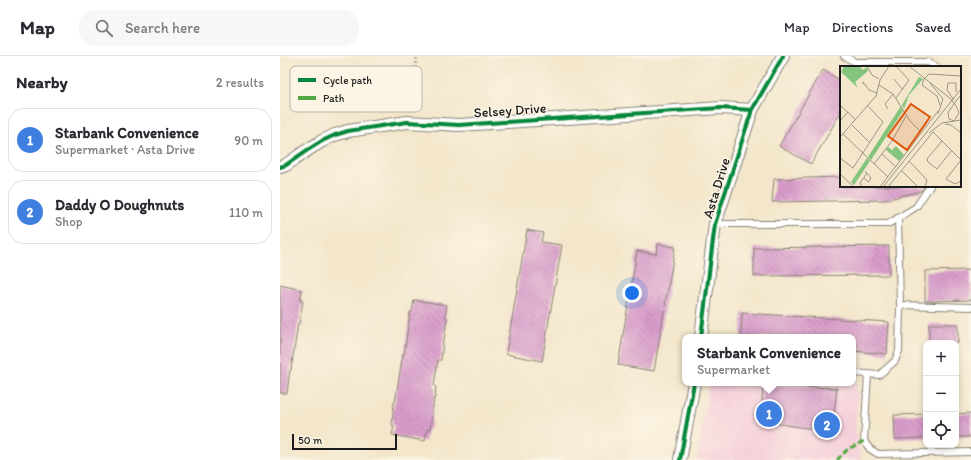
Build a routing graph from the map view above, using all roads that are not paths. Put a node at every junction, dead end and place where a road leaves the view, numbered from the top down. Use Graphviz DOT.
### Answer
graph roads {
  1 [pos="783,56"];
  2 [pos="844,56"];
  3 [pos="935,66"];
  4 [pos="752,110"];
  5 [pos="280,167"];
  6 [pos="929,187"];
  7 [pos="898,218"];
  8 [pos="716,224"];
  9 [pos="900,305"];
  10 [pos="971,307"];
  11 [pos="701,334"];
  12 [pos="856,373"];
  13 [pos="868,374"];
  14 [pos="693,386"];
  15 [pos="971,452"];
  16 [pos="680,460"];
  1 -- 4 [label="street, Asta Drive"];
  2 -- 3 [label="lane"];
  4 -- 5 [label="street, Selsey Drive"];
  4 -- 8 [label="street, Asta Drive"];
  6 -- 7 [label="lane"];
  7 -- 8 [label="lane"];
  7 -- 9 [label="lane"];
  8 -- 11 [label="street, Asta Drive"];
  9 -- 10 [label="lane"];
  9 -- 13 [label="lane"];
  12 -- 13 [label="lane"];
  13 -- 15 [label="lane"];
  14 -- 16 [label="street"];
}
